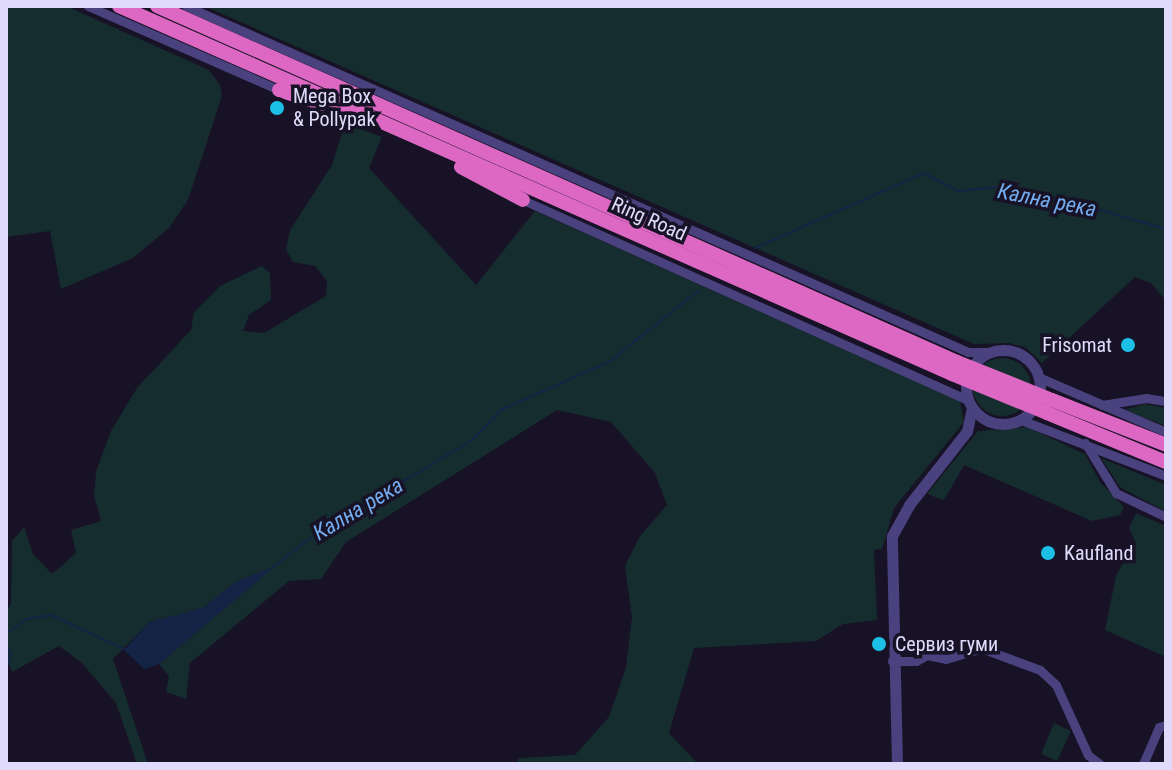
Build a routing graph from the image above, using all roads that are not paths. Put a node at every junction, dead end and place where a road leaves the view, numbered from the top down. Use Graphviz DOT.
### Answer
graph roads {
  1 [pos="88,6"];
  2 [pos="119,6"];
  3 [pos="157,6"];
  4 [pos="186,6"];
  5 [pos="279,90"];
  6 [pos="362,114"];
  7 [pos="417,139"];
  8 [pos="526,169"];
  9 [pos="567,177"];
  10 [pos="523,200"];
  11 [pos="620,201"];
  12 [pos="651,224"];
  13 [pos="990,352"];
  14 [pos="954,368"];
  15 [pos="1038,377"];
  16 [pos="1166,401"];
  17 [pos="970,404"];
  18 [pos="1099,405"];
  19 [pos="1050,407"];
  20 [pos="1021,420"];
  21 [pos="989,422"];
  22 [pos="967,431"];
  23 [pos="1166,432"];
  24 [pos="1085,443"];
  25 [pos="1166,445"];
  26 [pos="1166,462"];
  27 [pos="1166,476"];
  28 [pos="1166,517"];
  29 [pos="892,661"];
  30 [pos="1166,725"];
  31 [pos="897,764"];
  32 [pos="1100,764"];
  33 [pos="1143,764"];
  1 -- 5 [label="street"];
  2 -- 6 [label="highway, Ring Road"];
  3 -- 8 [label="highway, Ring Road"];
  4 -- 9 [label="street, Ring Road"];
  5 -- 6 [label="highway"];
  6 -- 7 [label="highway, Ring Road"];
  7 -- 10 [label="highway"];
  7 -- 14 [label="highway, Ring Road"];
  8 -- 9 [label="highway"];
  8 -- 12 [label="highway, Ring Road"];
  9 -- 11 [label="street, Ring Road"];
  10 -- 17 [label="street"];
  11 -- 12 [label="highway"];
  11 -- 13 [label="street, Ring Road"];
  12 -- 14 [label="highway, Ring Road"];
  13 -- 15 [label="street"];
  13 -- 17 [label="street"];
  14 -- 19 [label="highway, Ring Road, bridge"];
  15 -- 18 [label="street"];
  15 -- 20 [label="street"];
  16 -- 18 [label="street"];
  17 -- 21 [label="street"];
  17 -- 22 [label="street"];
  18 -- 23 [label="street"];
  19 -- 25 [label="highway, Ring Road"];
  19 -- 26 [label="highway, Ring Road"];
  20 -- 21 [label="street"];
  20 -- 24 [label="street"];
  21 -- 22 [label="street"];
  22 -- 29 [label="street"];
  24 -- 27 [label="street"];
  24 -- 28 [label="street"];
  29 -- 31 [label="street"];
  29 -- 32 [label="street"];
  30 -- 33 [label="street"];
}
